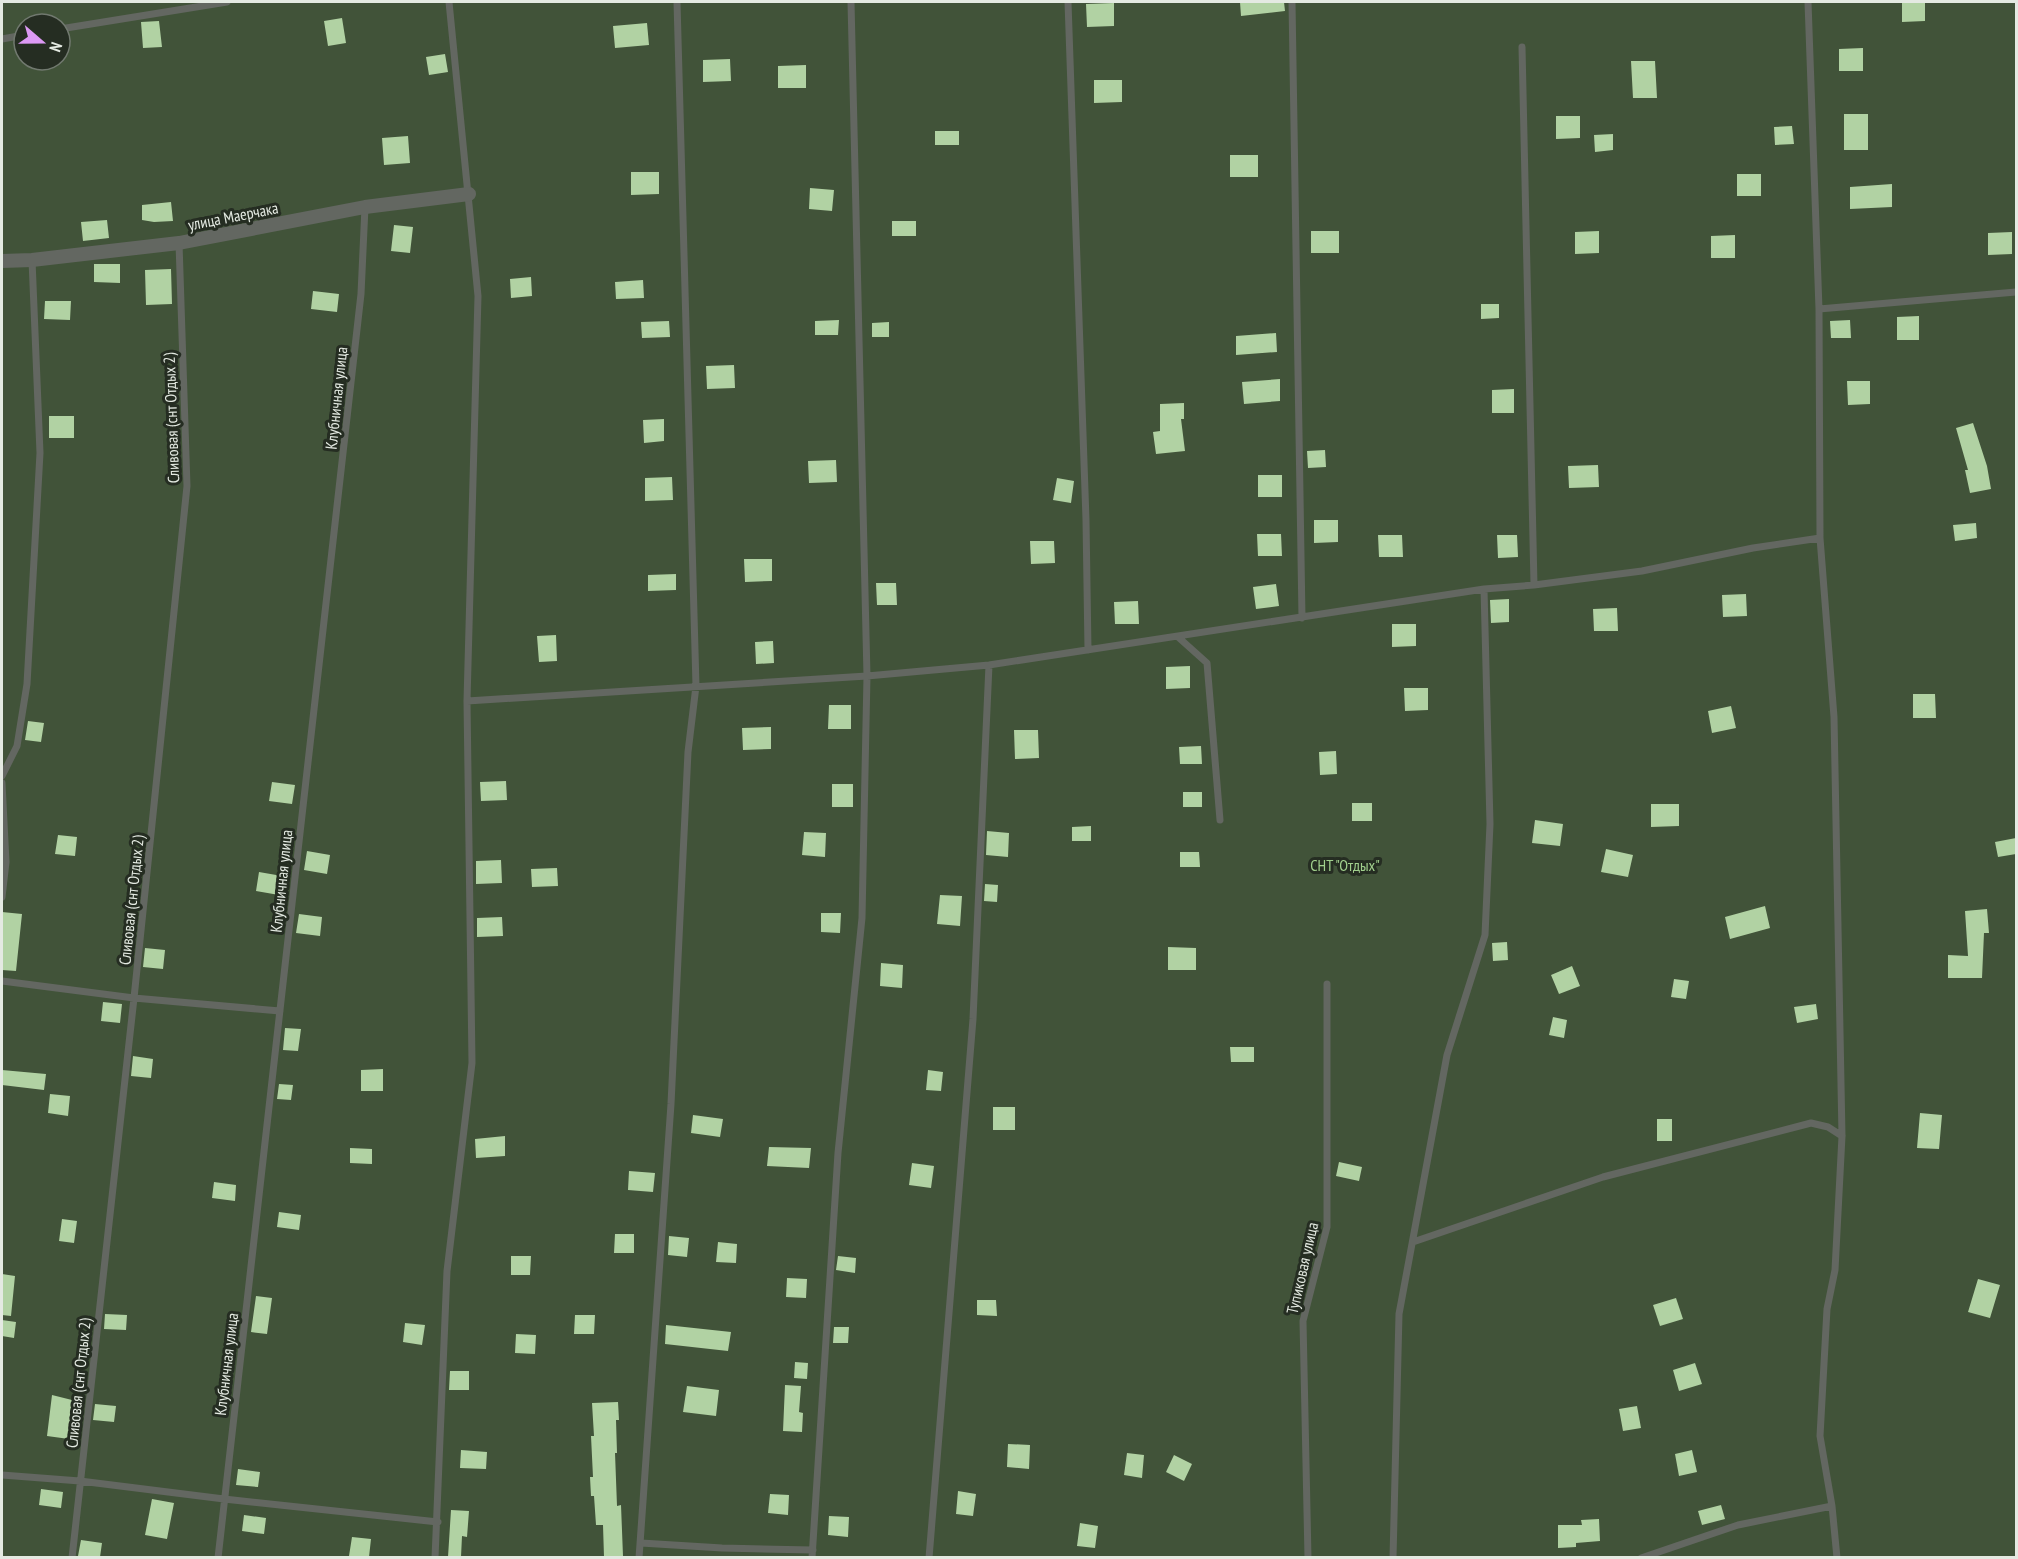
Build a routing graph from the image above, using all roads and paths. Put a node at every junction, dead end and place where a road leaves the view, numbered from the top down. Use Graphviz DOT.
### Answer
graph roads {
  1 [pos="227,2"];
  2 [pos="449,2"];
  3 [pos="677,2"];
  4 [pos="851,2"];
  5 [pos="1068,2"];
  6 [pos="1293,2"];
  7 [pos="1808,2"];
  8 [pos="72,27"];
  9 [pos="1522,47"];
  10 [pos="469,194"];
  11 [pos="364,207"];
  12 [pos="179,243"];
  13 [pos="32,260"];
  14 [pos="2,261"];
  15 [pos="2016,292"];
  16 [pos="1819,309"];
  17 [pos="1820,537"];
  18 [pos="1534,585"];
  19 [pos="1484,589"];
  20 [pos="1302,618"];
  21 [pos="1178,637"];
  22 [pos="1088,650"];
  23 [pos="989,664"];
  24 [pos="867,676"];
  25 [pos="696,686"];
  26 [pos="466,701"];
  27 [pos="2,776"];
  28 [pos="2,783"];
  29 [pos="1220,820"];
  30 [pos="2,897"];
  31 [pos="2,981"];
  32 [pos="1327,984"];
  33 [pos="134,998"];
  34 [pos="280,1011"];
  35 [pos="1842,1136"];
  36 [pos="1413,1242"];
  37 [pos="2,1475"];
  38 [pos="80,1480"];
  39 [pos="224,1499"];
  40 [pos="1832,1506"];
  41 [pos="438,1522"];
  42 [pos="641,1542"];
  43 [pos="812,1554"];
  44 [pos="72,1557"];
  45 [pos="218,1557"];
  46 [pos="435,1557"];
  47 [pos="639,1557"];
  48 [pos="929,1557"];
  49 [pos="1308,1557"];
  50 [pos="1393,1557"];
  51 [pos="1641,1557"];
  52 [pos="1837,1557"];
  1 -- 8 [label="lane"];
  2 -- 10 [label="lane"];
  3 -- 25 [label="lane"];
  4 -- 24 [label="lane"];
  5 -- 22 [label="lane"];
  6 -- 20 [label="lane"];
  7 -- 16 [label="lane"];
  9 -- 18 [label="lane"];
  10 -- 11 [label="street, улица Маерчака"];
  10 -- 26 [label="lane"];
  11 -- 12 [label="street, улица Маерчака"];
  11 -- 34 [label="lane, Клубничная улица"];
  12 -- 13 [label="street, улица Маерчака"];
  12 -- 33 [label="lane, Сливовая (снт Отдых 2)"];
  13 -- 14 [label="street, улица Маерчака"];
  13 -- 27 [label="lane"];
  15 -- 16 [label="lane"];
  16 -- 17 [label="lane"];
  17 -- 18 [label="lane"];
  17 -- 35 [label="lane"];
  18 -- 19 [label="lane"];
  19 -- 20 [label="lane"];
  19 -- 36 [label="lane"];
  20 -- 21 [label="lane"];
  21 -- 22 [label="lane"];
  21 -- 29 [label="lane"];
  22 -- 23 [label="lane"];
  23 -- 24 [label="lane"];
  23 -- 48 [label="lane"];
  24 -- 25 [label="lane"];
  24 -- 43 [label="lane"];
  25 -- 26 [label="lane"];
  25 -- 42 [label="lane"];
  26 -- 41 [label="lane"];
  28 -- 30 [label="lane"];
  31 -- 33 [label="lane"];
  32 -- 49 [label="lane, Тупиковая улица"];
  33 -- 34 [label="lane"];
  33 -- 38 [label="lane, Сливовая (снт Отдых 2)"];
  34 -- 39 [label="lane, Клубничная улица"];
  35 -- 36 [label="lane"];
  35 -- 40 [label="lane"];
  36 -- 50 [label="lane"];
  37 -- 38 [label="lane"];
  38 -- 39 [label="lane"];
  38 -- 44 [label="lane, Сливовая (снт Отдых 2)"];
  39 -- 41 [label="lane"];
  39 -- 45 [label="lane, Клубничная улица"];
  40 -- 51 [label="lane"];
  40 -- 52 [label="lane"];
  41 -- 46 [label="lane"];
  42 -- 43 [label="lane"];
  42 -- 47 [label="lane"];
}
